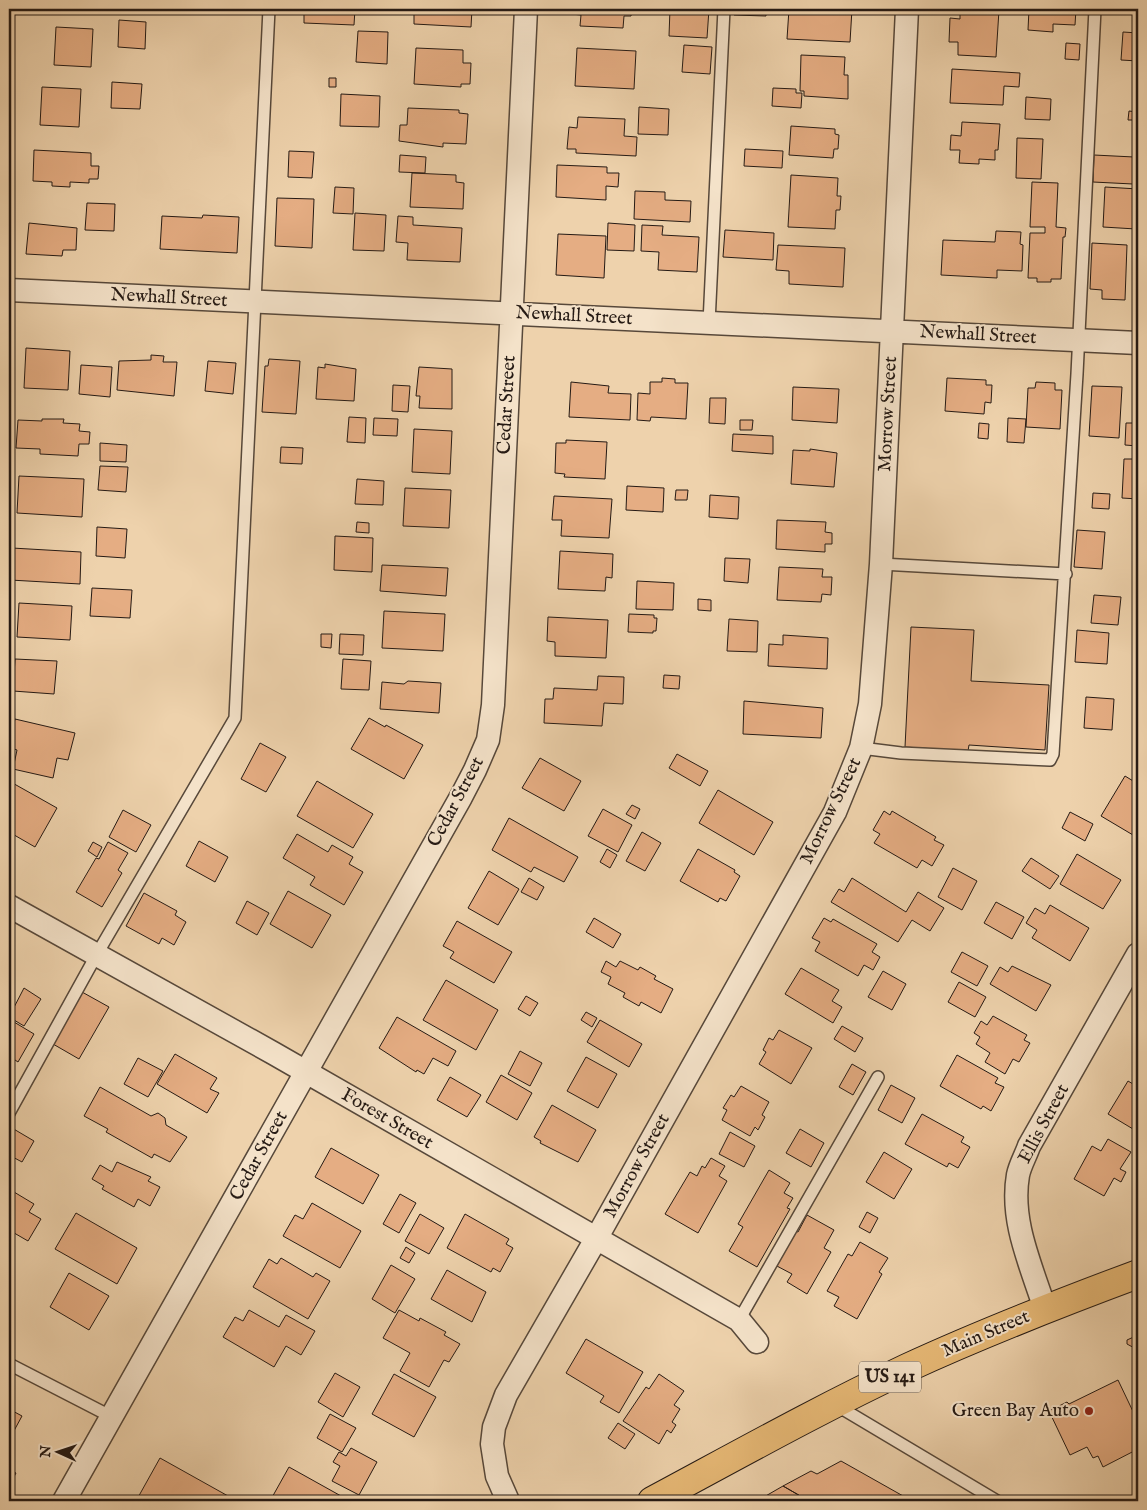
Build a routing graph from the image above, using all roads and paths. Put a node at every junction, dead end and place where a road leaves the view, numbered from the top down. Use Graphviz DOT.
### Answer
graph roads {
  1 [pos="269,9"];
  2 [pos="526,9"];
  3 [pos="724,9"];
  4 [pos="908,9"];
  5 [pos="1095,9"];
  6 [pos="9,290"];
  7 [pos="255,302"];
  8 [pos="512,314"];
  9 [pos="709,322"];
  10 [pos="892,331"];
  11 [pos="1079,340"];
  12 [pos="1138,343"];
  13 [pos="881,564"];
  14 [pos="1066,574"];
  15 [pos="861,748"];
  16 [pos="9,906"];
  17 [pos="97,954"];
  18 [pos="1138,954"];
  19 [pos="306,1072"];
  20 [pos="878,1077"];
  21 [pos="9,1113"];
  22 [pos="596,1239"];
  23 [pos="1138,1274"];
  24 [pos="1045,1308"];
  25 [pos="739,1320"];
  26 [pos="757,1342"];
  27 [pos="9,1364"];
  28 [pos="835,1405"];
  29 [pos="112,1417"];
  30 [pos="64,1501"];
  31 [pos="508,1501"];
  32 [pos="652,1501"];
  33 [pos="998,1501"];
  1 -- 7 [label="lane"];
  2 -- 8 [label="street, Cedar Street"];
  3 -- 9 [label="lane"];
  4 -- 10 [label="street, Morrow Street"];
  5 -- 11 [label="lane"];
  6 -- 7 [label="street, Newhall Street"];
  7 -- 8 [label="street, Newhall Street"];
  7 -- 17 [label="lane"];
  8 -- 9 [label="street, Newhall Street"];
  8 -- 19 [label="street, Cedar Street"];
  9 -- 10 [label="street, Newhall Street"];
  10 -- 11 [label="street, Newhall Street"];
  10 -- 13 [label="street, Morrow Street"];
  11 -- 12 [label="street, Newhall Street"];
  11 -- 14 [label="lane"];
  13 -- 14 [label="lane"];
  13 -- 15 [label="street, Morrow Street"];
  14 -- 15 [label="lane"];
  15 -- 22 [label="street, Morrow Street"];
  16 -- 17 [label="street, Forest Street"];
  17 -- 19 [label="street, Forest Street"];
  17 -- 21 [label="lane"];
  18 -- 24 [label="street, Ellis Street"];
  19 -- 22 [label="street, Forest Street"];
  19 -- 29 [label="street, Cedar Street"];
  20 -- 25 [label="lane"];
  22 -- 25 [label="street, Forest Street"];
  22 -- 31 [label="street, Morrow Street"];
  23 -- 24 [label="main road, Main Street / US 141"];
  24 -- 28 [label="main road, Main Street / US 141"];
  25 -- 26 [label="street, Forest Street"];
  27 -- 29 [label="lane"];
  28 -- 32 [label="main road, Main Street / US 141"];
  28 -- 33 [label="lane"];
  29 -- 30 [label="street, Cedar Street"];
}
